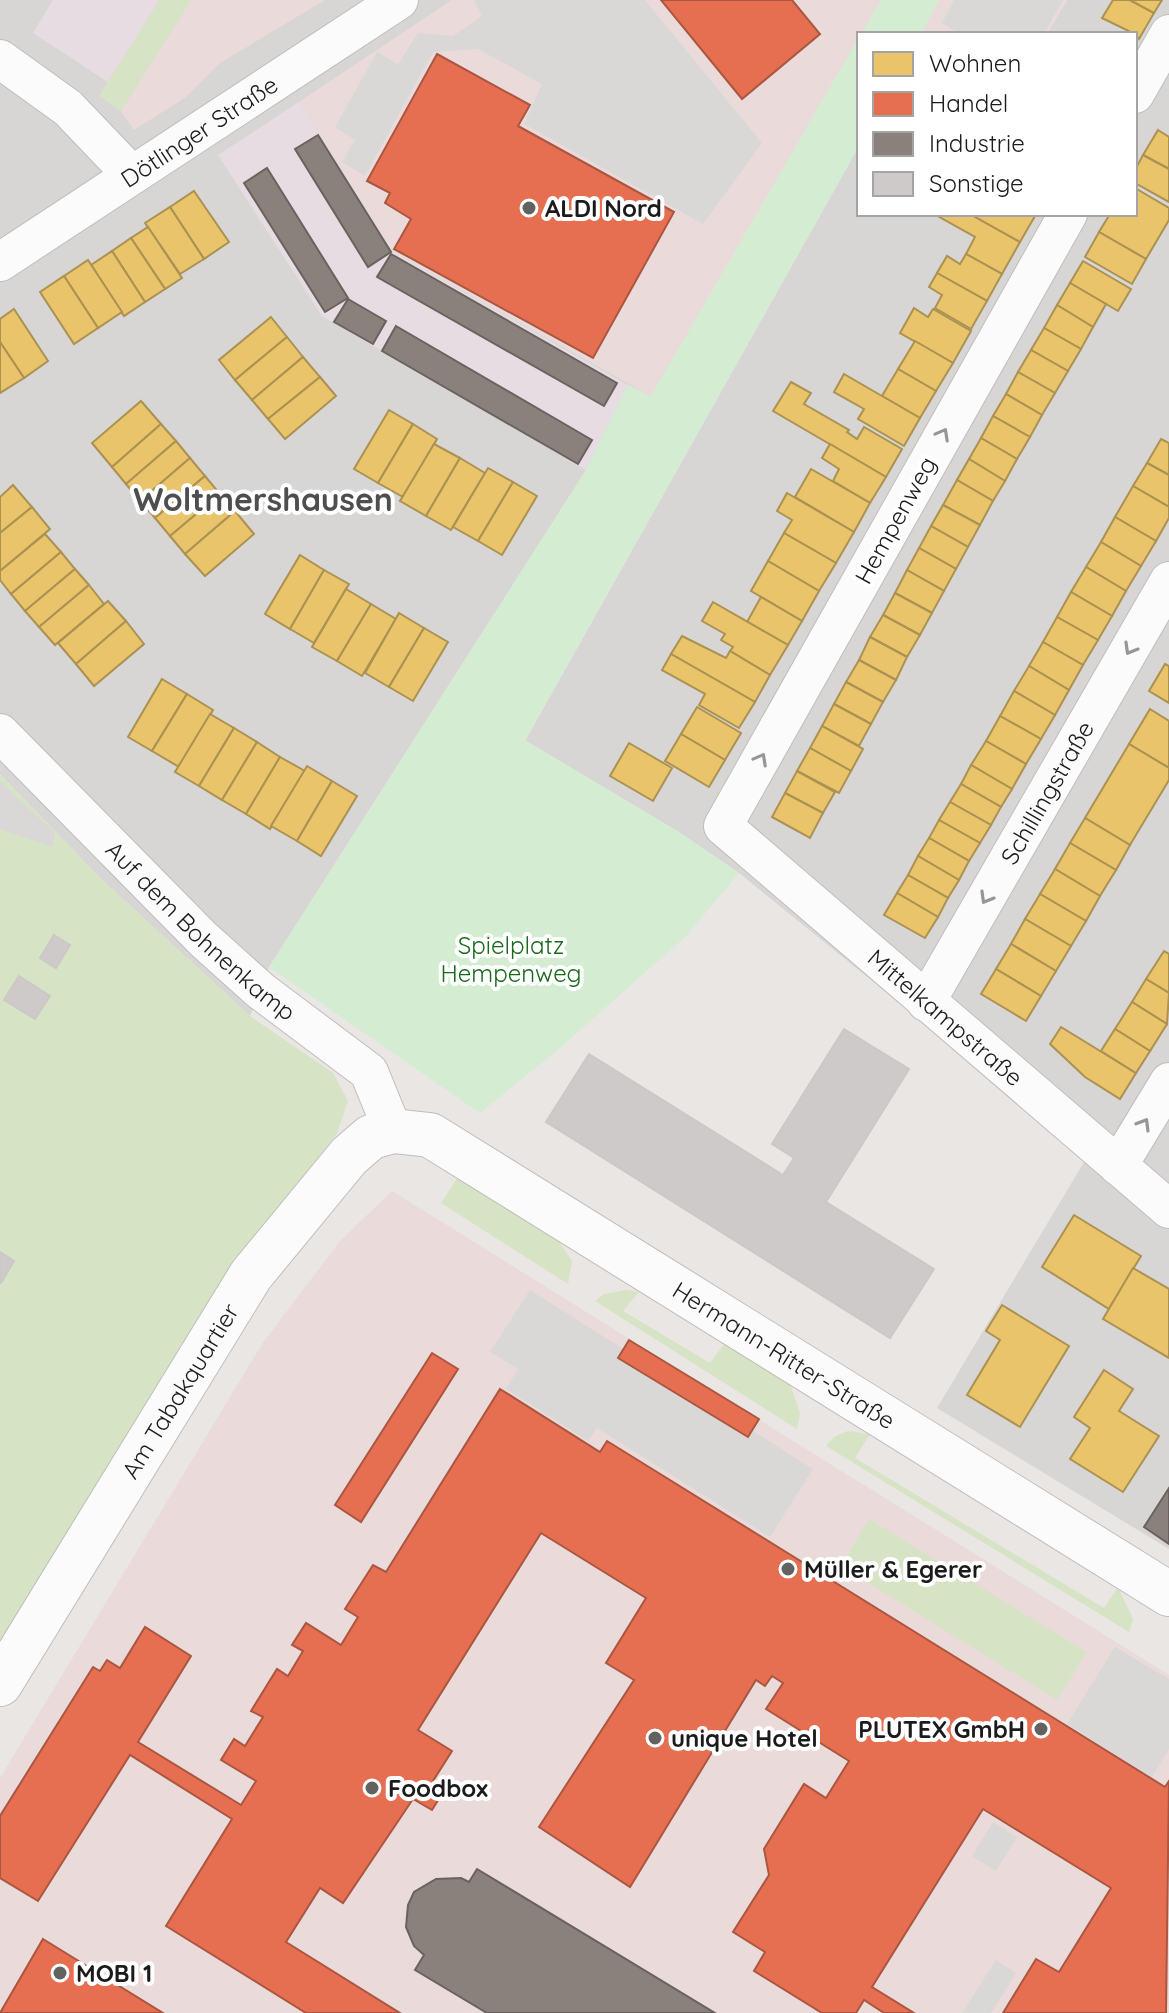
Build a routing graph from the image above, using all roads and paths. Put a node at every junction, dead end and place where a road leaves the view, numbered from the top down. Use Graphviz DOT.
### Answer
graph roads {
  1 [pos="399,0"];
  2 [pos="1169,34"];
  3 [pos="0,59"];
  4 [pos="1137,90"];
  5 [pos="132,175"];
  6 [pos="1067,216"];
  7 [pos="0,262"];
  8 [pos="1169,581"];
  9 [pos="0,733"];
  10 [pos="723,826"];
  11 [pos="926,1002"];
  12 [pos="1169,1082"];
  13 [pos="393,1131"];
  14 [pos="1118,1166"];
  15 [pos="1169,1209"];
  16 [pos="1169,1594"];
  17 [pos="0,1684"];
  1 -- 5 [label="street, Dötlinger Straße"];
  2 -- 4 [label="street"];
  3 -- 5 [label="street"];
  5 -- 7 [label="street, Dötlinger Straße"];
  10 -- 6 [label="street, Hempenweg, one-way"];
  8 -- 11 [label="street, Schillingstraße, one-way"];
  9 -- 13 [label="street, Auf dem Bohnenkamp"];
  10 -- 11 [label="street, Mittelkampstraße"];
  11 -- 14 [label="street, Mittelkampstraße"];
  14 -- 12 [label="street, one-way"];
  13 -- 16 [label="street, Hermann-Ritter-Straße"];
  13 -- 17 [label="street, Am Tabakquartier"];
  14 -- 15 [label="street, Mittelkampstraße"];
}
